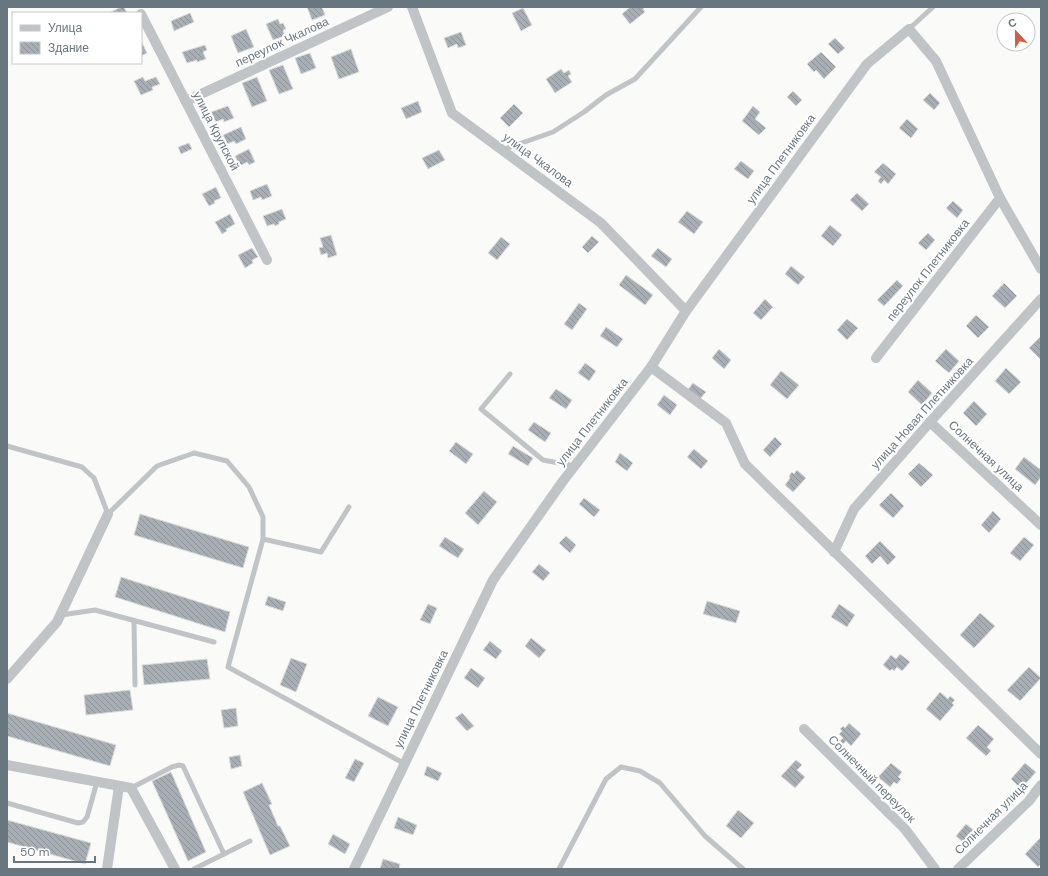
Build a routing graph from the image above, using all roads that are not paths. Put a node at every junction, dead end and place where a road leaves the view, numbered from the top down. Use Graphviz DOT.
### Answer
graph roads {
  1 [pos="388,7"];
  2 [pos="412,7"];
  3 [pos="701,7"];
  4 [pos="933,7"];
  5 [pos="142,15"];
  6 [pos="909,29"];
  7 [pos="186,101"];
  8 [pos="502,150"];
  9 [pos="1000,198"];
  10 [pos="267,260"];
  11 [pos="1041,269"];
  12 [pos="1041,299"];
  13 [pos="686,311"];
  14 [pos="876,358"];
  15 [pos="651,367"];
  16 [pos="510,374"];
  17 [pos="930,422"];
  18 [pos="7,446"];
  19 [pos="575,466"];
  20 [pos="349,507"];
  21 [pos="108,514"];
  22 [pos="1041,525"];
  23 [pos="263,539"];
  24 [pos="834,552"];
  25 [pos="60,615"];
  26 [pos="134,621"];
  27 [pos="214,642"];
  28 [pos="7,679"];
  29 [pos="135,685"];
  30 [pos="804,729"];
  31 [pos="1041,754"];
  32 [pos="405,764"];
  33 [pos="7,766"];
  34 [pos="97,782"];
  35 [pos="1041,785"];
  36 [pos="119,786"];
  37 [pos="131,788"];
  38 [pos="7,803"];
  39 [pos="250,841"];
  40 [pos="224,854"];
  41 [pos="107,869"];
  42 [pos="175,869"];
  43 [pos="194,869"];
  44 [pos="354,869"];
  45 [pos="560,869"];
  46 [pos="743,869"];
  47 [pos="935,869"];
  48 [pos="958,869"];
  1 -- 7 [label="street, переулок Чкалова"];
  2 -- 8 [label="street, улица Чкалова"];
  3 -- 8 [label="lane"];
  4 -- 6 [label="lane"];
  5 -- 7 [label="street, улица Крупской"];
  6 -- 9 [label="street"];
  6 -- 13 [label="street, улица Плетниковка"];
  7 -- 10 [label="street, улица Крупской"];
  8 -- 13 [label="street, улица Чкалова"];
  9 -- 11 [label="street"];
  9 -- 14 [label="street, переулок Плетниковка"];
  12 -- 17 [label="street, улица Новая Плетниковка"];
  13 -- 15 [label="street, улица Плетниковка"];
  15 -- 19 [label="street, улица Плетниковка"];
  15 -- 24 [label="street"];
  16 -- 19 [label="lane"];
  17 -- 22 [label="street, Солнечная улица"];
  17 -- 24 [label="street, улица Новая Плетниковка"];
  18 -- 21 [label="lane"];
  19 -- 32 [label="street, улица Плетниковка"];
  20 -- 23 [label="lane"];
  21 -- 23 [label="lane"];
  21 -- 25 [label="street"];
  23 -- 32 [label="lane"];
  24 -- 31 [label="street"];
  25 -- 26 [label="lane"];
  25 -- 28 [label="street"];
  26 -- 27 [label="lane"];
  26 -- 29 [label="lane"];
  30 -- 47 [label="street, Солнечный переулок"];
  32 -- 44 [label="street, улица Плетниковка"];
  33 -- 34 [label="street"];
  34 -- 36 [label="street"];
  34 -- 38 [label="lane"];
  35 -- 48 [label="street, Солнечная улица"];
  36 -- 37 [label="street"];
  36 -- 41 [label="street"];
  37 -- 40 [label="lane"];
  37 -- 42 [label="street"];
  39 -- 40 [label="lane"];
  40 -- 43 [label="lane"];
  45 -- 46 [label="lane"];
}
